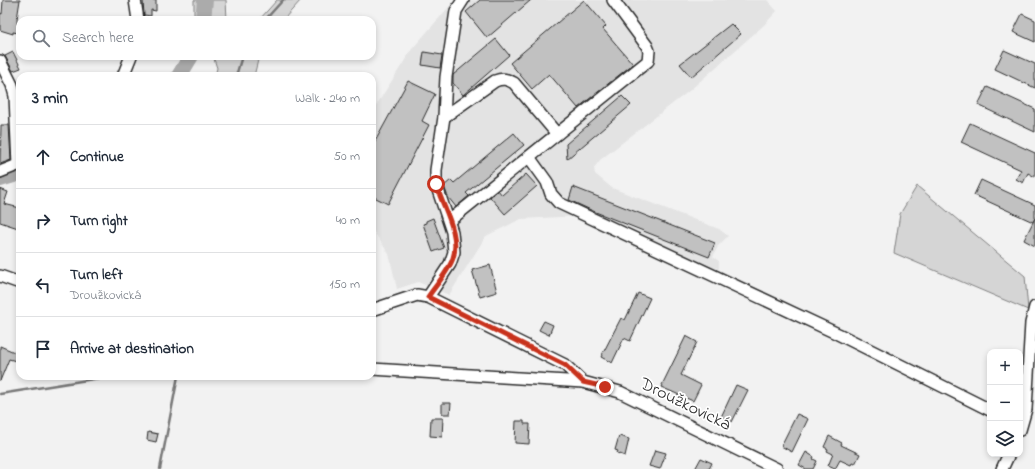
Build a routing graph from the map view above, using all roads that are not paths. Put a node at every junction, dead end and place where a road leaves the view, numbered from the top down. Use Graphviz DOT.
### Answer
graph roads {
  1 [pos="135,0"];
  2 [pos="463,0"];
  3 [pos="613,0"];
  4 [pos="137,16"];
  5 [pos="129,60"];
  6 [pos="0,61"];
  7 [pos="125,72"];
  8 [pos="16,113"];
  9 [pos="444,117"];
  10 [pos="557,134"];
  11 [pos="529,157"];
  12 [pos="16,166"];
  13 [pos="0,172"];
  14 [pos="449,221"];
  15 [pos="0,276"];
  16 [pos="16,282"];
  17 [pos="428,297"];
  18 [pos="1035,308"];
  19 [pos="376,309"];
  20 [pos="376,369"];
  21 [pos="583,382"];
  22 [pos="987,408"];
  23 [pos="1023,421"];
  24 [pos="1008,457"];
  25 [pos="777,469"];
  26 [pos="1002,469"];
  1 -- 4 [label="street"];
  2 -- 9 [label="street"];
  3 -- 10 [label="street"];
  5 -- 7 [label="street"];
  6 -- 8 [label="street"];
  9 -- 10 [label="street"];
  9 -- 14 [label="street"];
  10 -- 11 [label="street"];
  11 -- 14 [label="street"];
  11 -- 22 [label="street"];
  12 -- 13 [label="street"];
  14 -- 17 [label="street"];
  15 -- 16 [label="street"];
  17 -- 19 [label="street"];
  17 -- 21 [label="street, Droužkovická"];
  18 -- 23 [label="street"];
  20 -- 21 [label="street"];
  21 -- 25 [label="street, Droužkovická"];
  24 -- 26 [label="street"];
}
